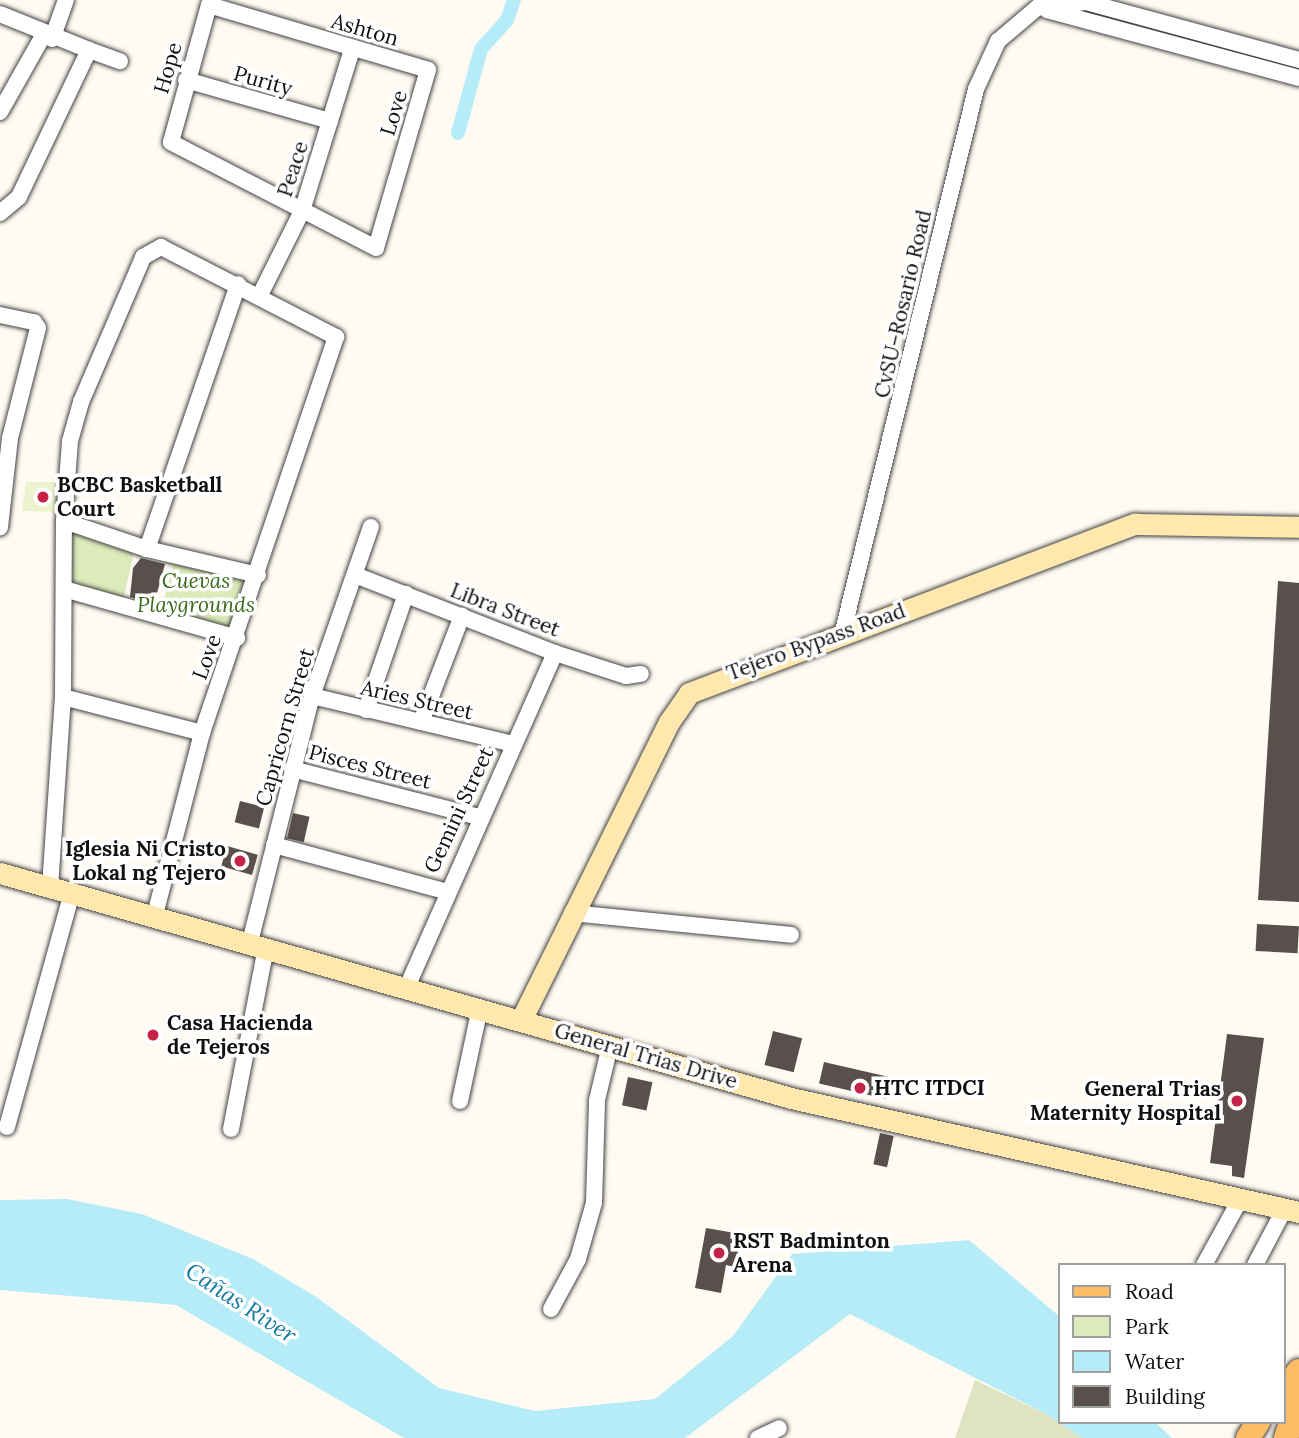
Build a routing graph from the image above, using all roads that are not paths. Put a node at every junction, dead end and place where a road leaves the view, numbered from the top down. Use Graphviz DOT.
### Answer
graph roads {
  1 [pos="66,0"];
  2 [pos="209,5"];
  3 [pos="1038,7"];
  4 [pos="0,14"];
  5 [pos="48,38"];
  6 [pos="352,49"];
  7 [pos="89,50"];
  8 [pos="1299,60"];
  9 [pos="120,61"];
  10 [pos="428,70"];
  11 [pos="1299,78"];
  12 [pos="186,80"];
  13 [pos="0,112"];
  14 [pos="330,121"];
  15 [pos="302,211"];
  16 [pos="0,212"];
  17 [pos="238,284"];
  18 [pos="260,295"];
  19 [pos="0,315"];
  20 [pos="64,520"];
  21 [pos="0,527"];
  22 [pos="371,527"];
  23 [pos="1299,527"];
  24 [pos="147,549"];
  25 [pos="258,575"];
  26 [pos="355,575"];
  27 [pos="64,589"];
  28 [pos="406,594"];
  29 [pos="462,616"];
  30 [pos="843,631"];
  31 [pos="237,638"];
  32 [pos="555,653"];
  33 [pos="640,674"];
  34 [pos="312,696"];
  35 [pos="63,697"];
  36 [pos="366,710"];
  37 [pos="421,722"];
  38 [pos="202,733"];
  39 [pos="513,744"];
  40 [pos="292,769"];
  41 [pos="479,817"];
  42 [pos="274,845"];
  43 [pos="0,873"];
  44 [pos="50,887"];
  45 [pos="445,891"];
  46 [pos="72,893"];
  47 [pos="572,913"];
  48 [pos="155,915"];
  49 [pos="791,935"];
  50 [pos="258,945"];
  51 [pos="407,987"];
  52 [pos="480,1008"];
  53 [pos="521,1020"];
  54 [pos="610,1046"];
  55 [pos="460,1101"];
  56 [pos="7,1127"];
  57 [pos="231,1129"];
  58 [pos="1241,1198"];
  59 [pos="1292,1210"];
  60 [pos="1205,1263"];
  61 [pos="1256,1263"];
  62 [pos="551,1309"];
  63 [pos="1274,1427"];
  64 [pos="779,1428"];
  65 [pos="758,1438"];
  66 [pos="1248,1438"];
  1 -- 5 [label="street"];
  2 -- 6 [label="street, Ashton"];
  2 -- 12 [label="street, Hope"];
  3 -- 8 [label="street"];
  3 -- 11 [label="street"];
  3 -- 30 [label="street, CvSU–Rosario Road"];
  4 -- 5 [label="street"];
  5 -- 7 [label="street"];
  5 -- 13 [label="street"];
  6 -- 10 [label="street, Ashton"];
  6 -- 14 [label="street, Peace"];
  7 -- 9 [label="street"];
  7 -- 16 [label="street"];
  10 -- 15 [label="street, Love"];
  12 -- 14 [label="street, Purity"];
  12 -- 15 [label="street, Hope"];
  14 -- 15 [label="street, Peace"];
  15 -- 18 [label="street, Peace"];
  17 -- 18 [label="street"];
  17 -- 20 [label="street"];
  17 -- 24 [label="street"];
  18 -- 25 [label="street, Love"];
  19 -- 21 [label="street"];
  20 -- 24 [label="street"];
  20 -- 27 [label="street"];
  22 -- 26 [label="street, Capricorn Street"];
  23 -- 30 [label="main road, Tejero Bypass Road"];
  24 -- 25 [label="street"];
  25 -- 31 [label="street, Love"];
  26 -- 28 [label="street, Libra Street"];
  26 -- 34 [label="street, Capricorn Street"];
  27 -- 31 [label="street"];
  27 -- 35 [label="street"];
  28 -- 29 [label="street, Libra Street"];
  28 -- 36 [label="street"];
  29 -- 32 [label="street, Libra Street"];
  29 -- 37 [label="street"];
  30 -- 47 [label="main road, Tejero Bypass Road"];
  31 -- 38 [label="street, Love"];
  32 -- 33 [label="street, Libra Street"];
  32 -- 39 [label="street, Gemini Street"];
  34 -- 36 [label="street, Aries Street"];
  34 -- 40 [label="street, Capricorn Street"];
  35 -- 38 [label="street"];
  35 -- 44 [label="street"];
  36 -- 37 [label="street, Aries Street"];
  37 -- 39 [label="street, Aries Street"];
  38 -- 48 [label="street, Love"];
  39 -- 41 [label="street, Gemini Street"];
  40 -- 41 [label="street, Pisces Street"];
  40 -- 42 [label="street, Capricorn Street"];
  41 -- 45 [label="street, Gemini Street"];
  42 -- 45 [label="street"];
  42 -- 50 [label="street, Capricorn Street"];
  43 -- 44 [label="main road, General Trias Drive"];
  44 -- 46 [label="main road, General Trias Drive"];
  45 -- 51 [label="street, Gemini Street"];
  46 -- 48 [label="main road, General Trias Drive"];
  46 -- 56 [label="street"];
  47 -- 49 [label="street"];
  47 -- 53 [label="main road, Tejero Bypass Road"];
  48 -- 50 [label="main road, General Trias Drive"];
  50 -- 51 [label="main road, General Trias Drive"];
  50 -- 57 [label="street, Capricorn Street"];
  51 -- 52 [label="main road, General Trias Drive"];
  52 -- 53 [label="main road, General Trias Drive"];
  52 -- 55 [label="street"];
  53 -- 54 [label="main road, General Trias Drive"];
  54 -- 58 [label="main road, General Trias Drive"];
  54 -- 62 [label="street"];
  58 -- 59 [label="main road, General Trias Drive"];
  58 -- 60 [label="street"];
  59 -- 61 [label="street"];
  63 -- 66 [label="main road"];
  64 -- 65 [label="street"];
}
